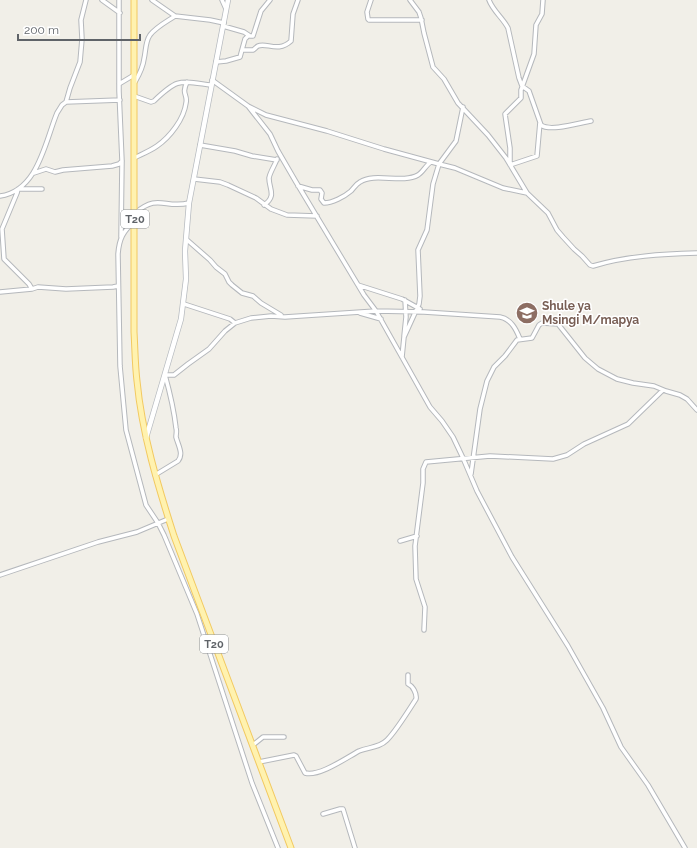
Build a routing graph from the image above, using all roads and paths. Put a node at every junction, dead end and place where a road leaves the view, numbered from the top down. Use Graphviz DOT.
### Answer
graph roads {
  1 [pos="86,0"];
  2 [pos="102,0"];
  3 [pos="119,0"];
  4 [pos="134,0"];
  5 [pos="152,0"];
  6 [pos="222,0"];
  7 [pos="228,0"];
  8 [pos="270,0"];
  9 [pos="298,0"];
  10 [pos="371,0"];
  11 [pos="410,0"];
  12 [pos="489,0"];
  13 [pos="543,0"];
  14 [pos="226,10"];
  15 [pos="120,13"];
  16 [pos="175,16"];
  17 [pos="422,20"];
  18 [pos="224,24"];
  19 [pos="248,36"];
  20 [pos="242,50"];
  21 [pos="216,62"];
  22 [pos="134,75"];
  23 [pos="187,82"];
  24 [pos="134,83"];
  25 [pos="212,83"];
  26 [pos="119,84"];
  27 [pos="522,86"];
  28 [pos="134,96"];
  29 [pos="120,100"];
  30 [pos="66,102"];
  31 [pos="248,106"];
  32 [pos="462,107"];
  33 [pos="591,121"];
  34 [pos="540,122"];
  35 [pos="200,145"];
  36 [pos="279,154"];
  37 [pos="134,158"];
  38 [pos="277,160"];
  39 [pos="122,161"];
  40 [pos="431,162"];
  41 [pos="440,164"];
  42 [pos="510,164"];
  43 [pos="33,173"];
  44 [pos="194,179"];
  45 [pos="298,186"];
  46 [pos="18,189"];
  47 [pos="42,189"];
  48 [pos="528,193"];
  49 [pos="0,196"];
  50 [pos="189,203"];
  51 [pos="264,205"];
  52 [pos="135,213"];
  53 [pos="317,216"];
  54 [pos="135,222"];
  55 [pos="120,237"];
  56 [pos="186,239"];
  57 [pos="697,253"];
  58 [pos="0,255"];
  59 [pos="4,259"];
  60 [pos="357,285"];
  61 [pos="118,286"];
  62 [pos="32,289"];
  63 [pos="0,292"];
  64 [pos="405,300"];
  65 [pos="184,304"];
  66 [pos="417,309"];
  67 [pos="376,311"];
  68 [pos="406,311"];
  69 [pos="357,312"];
  70 [pos="285,317"];
  71 [pos="381,319"];
  72 [pos="235,323"];
  73 [pos="404,337"];
  74 [pos="520,339"];
  75 [pos="402,357"];
  76 [pos="165,375"];
  77 [pos="663,390"];
  78 [pos="697,410"];
  79 [pos="146,438"];
  80 [pos="474,457"];
  81 [pos="463,458"];
  82 [pos="155,475"];
  83 [pos="471,475"];
  84 [pos="168,519"];
  85 [pos="158,523"];
  86 [pos="417,536"];
  87 [pos="400,540"];
  88 [pos="0,575"];
  89 [pos="424,630"];
  90 [pos="408,675"];
  91 [pos="284,737"];
  92 [pos="253,746"];
  93 [pos="259,762"];
  94 [pos="323,814"];
  95 [pos="278,848"];
  96 [pos="291,848"];
  97 [pos="355,848"];
  98 [pos="685,848"];
  1 -- 30 [label="street"];
  2 -- 15 [label="street"];
  3 -- 15 [label="street"];
  4 -- 22 [label="main road, T20"];
  5 -- 16 [label="street"];
  6 -- 14 [label="street"];
  7 -- 14 [label="street"];
  8 -- 19 [label="street"];
  9 -- 20 [label="street"];
  10 -- 17 [label="street"];
  11 -- 17 [label="street"];
  12 -- 27 [label="street"];
  13 -- 27 [label="street"];
  14 -- 18 [label="street"];
  15 -- 26 [label="street"];
  16 -- 18 [label="street"];
  16 -- 24 [label="street"];
  17 -- 32 [label="street"];
  18 -- 19 [label="street"];
  18 -- 21 [label="street"];
  19 -- 20 [label="street"];
  20 -- 21 [label="street"];
  21 -- 25 [label="street"];
  22 -- 24 [label="main road, T20"];
  22 -- 26 [label="street"];
  23 -- 25 [label="street"];
  23 -- 28 [label="street"];
  23 -- 37 [label="street"];
  24 -- 28 [label="main road, T20"];
  25 -- 31 [label="street"];
  25 -- 35 [label="street"];
  26 -- 29 [label="street"];
  27 -- 34 [label="street"];
  27 -- 42 [label="street"];
  28 -- 37 [label="main road, T20"];
  29 -- 30 [label="street"];
  29 -- 39 [label="street"];
  30 -- 43 [label="street"];
  31 -- 36 [label="street"];
  31 -- 40 [label="street"];
  32 -- 41 [label="street"];
  32 -- 42 [label="street"];
  33 -- 34 [label="street"];
  34 -- 42 [label="street"];
  35 -- 38 [label="street"];
  35 -- 44 [label="street"];
  36 -- 38 [label="street"];
  36 -- 45 [label="street"];
  37 -- 52 [label="main road, T20"];
  38 -- 51 [label="street"];
  39 -- 43 [label="street"];
  39 -- 55 [label="street"];
  40 -- 41 [label="street"];
  40 -- 45 [label="street"];
  41 -- 48 [label="street"];
  41 -- 66 [label="street"];
  42 -- 48 [label="street"];
  43 -- 46 [label="street"];
  44 -- 50 [label="street"];
  44 -- 51 [label="street"];
  45 -- 53 [label="street"];
  46 -- 47 [label="street"];
  46 -- 49 [label="street"];
  46 -- 59 [label="street"];
  48 -- 57 [label="street"];
  50 -- 52 [label="street"];
  50 -- 56 [label="street"];
  51 -- 53 [label="street"];
  52 -- 54 [label="main road, T20"];
  53 -- 60 [label="street"];
  54 -- 55 [label="street"];
  54 -- 79 [label="main road, T20"];
  55 -- 61 [label="street"];
  56 -- 65 [label="street"];
  56 -- 70 [label="street"];
  58 -- 59 [label="street"];
  59 -- 62 [label="street"];
  60 -- 64 [label="street"];
  60 -- 67 [label="street"];
  61 -- 62 [label="street"];
  61 -- 85 [label="street"];
  62 -- 63 [label="street"];
  64 -- 66 [label="street"];
  64 -- 68 [label="street"];
  65 -- 72 [label="street"];
  65 -- 76 [label="street"];
  66 -- 68 [label="street"];
  66 -- 73 [label="street"];
  66 -- 74 [label="street"];
  67 -- 68 [label="street"];
  67 -- 69 [label="street"];
  67 -- 71 [label="street"];
  68 -- 73 [label="street"];
  69 -- 70 [label="street"];
  69 -- 71 [label="street"];
  70 -- 72 [label="street"];
  71 -- 75 [label="street"];
  72 -- 76 [label="street"];
  73 -- 75 [label="street"];
  74 -- 77 [label="street"];
  74 -- 80 [label="street"];
  75 -- 81 [label="street"];
  76 -- 79 [label="street"];
  76 -- 82 [label="street"];
  77 -- 78 [label="street"];
  77 -- 80 [label="street"];
  79 -- 82 [label="main road, T20"];
  80 -- 81 [label="street"];
  80 -- 83 [label="street"];
  81 -- 83 [label="street"];
  81 -- 86 [label="street"];
  82 -- 84 [label="main road, T20"];
  83 -- 98 [label="street"];
  84 -- 85 [label="street"];
  84 -- 92 [label="main road, T20"];
  85 -- 88 [label="street"];
  85 -- 95 [label="street"];
  86 -- 87 [label="street"];
  86 -- 89 [label="street"];
  90 -- 93 [label="street"];
  91 -- 92 [label="street"];
  92 -- 93 [label="main road, T20"];
  93 -- 96 [label="main road, T20"];
  94 -- 97 [label="street"];
}
